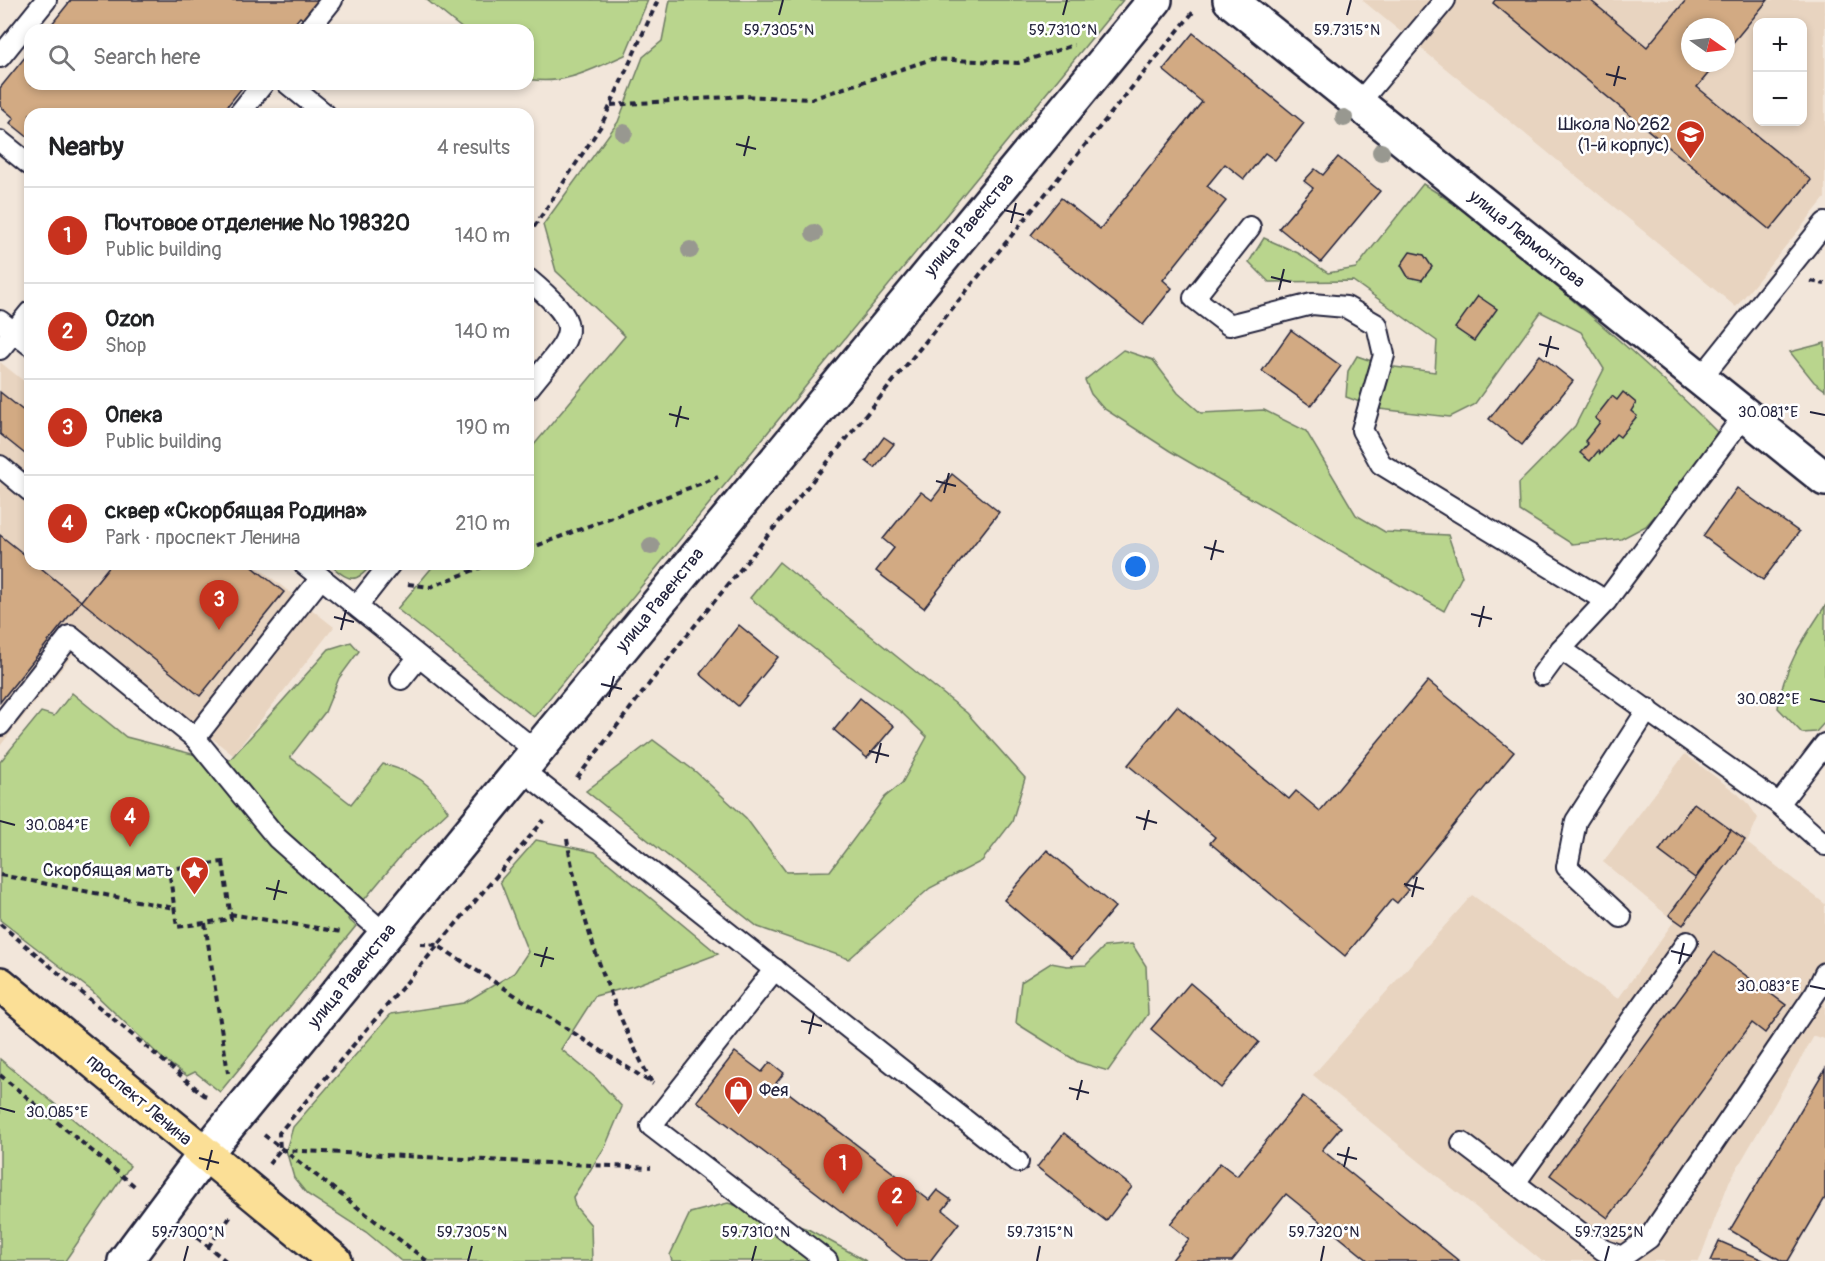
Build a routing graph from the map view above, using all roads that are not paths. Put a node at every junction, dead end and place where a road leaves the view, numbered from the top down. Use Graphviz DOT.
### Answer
graph roads {
  1 [pos="46,0"];
  2 [pos="333,0"];
  3 [pos="1155,0"];
  4 [pos="1230,0"];
  5 [pos="1445,0"];
  6 [pos="27,24"];
  7 [pos="313,24"];
  8 [pos="24,27"];
  9 [pos="0,57"];
  10 [pos="258,90"];
  11 [pos="295,90"];
  12 [pos="1358,104"];
  13 [pos="244,108"];
  14 [pos="318,108"];
  15 [pos="0,141"];
  16 [pos="24,160"];
  17 [pos="1825,223"];
  18 [pos="1250,227"];
  19 [pos="534,284"];
  20 [pos="24,316"];
  21 [pos="7,326"];
  22 [pos="24,340"];
  23 [pos="0,349"];
  24 [pos="1701,378"];
  25 [pos="534,382"];
  26 [pos="1745,414"];
  27 [pos="0,466"];
  28 [pos="1825,479"];
  29 [pos="24,486"];
  30 [pos="311,570"];
  31 [pos="386,570"];
  32 [pos="321,578"];
  33 [pos="1606,601"];
  34 [pos="357,606"];
  35 [pos="1561,649"];
  36 [pos="418,658"];
  37 [pos="1542,675"];
  38 [pos="401,679"];
  39 [pos="1648,709"];
  40 [pos="0,725"];
  41 [pos="195,738"];
  42 [pos="1825,744"];
  43 [pos="529,760"];
  44 [pos="1779,804"];
  45 [pos="1825,845"];
  46 [pos="1621,917"];
  47 [pos="383,938"];
  48 [pos="1687,942"];
  49 [pos="775,969"];
  50 [pos="1825,973"];
  51 [pos="0,984"];
  52 [pos="1462,1143"];
  53 [pos="204,1155"];
  54 [pos="1018,1162"];
  55 [pos="1515,1183"];
  56 [pos="126,1261"];
  57 [pos="334,1261"];
  58 [pos="826,1261"];
  1 -- 6 [label="lane"];
  2 -- 7 [label="lane"];
  3 -- 43 [label="street, улица Равенства"];
  4 -- 12 [label="street, улица Лермонтова"];
  5 -- 12 [label="lane"];
  8 -- 9 [label="lane"];
  10 -- 13 [label="lane"];
  11 -- 14 [label="lane"];
  12 -- 24 [label="street, улица Лермонтова"];
  15 -- 16 [label="lane"];
  17 -- 24 [label="lane"];
  18 -- 33 [label="lane"];
  19 -- 25 [label="lane"];
  20 -- 21 [label="lane"];
  21 -- 22 [label="lane"];
  21 -- 23 [label="lane"];
  24 -- 26 [label="street, улица Лермонтова"];
  26 -- 28 [label="street, улица Лермонтова"];
  26 -- 33 [label="lane"];
  27 -- 29 [label="lane"];
  30 -- 32 [label="lane"];
  31 -- 34 [label="lane"];
  32 -- 34 [label="lane"];
  32 -- 41 [label="lane"];
  33 -- 35 [label="lane"];
  34 -- 36 [label="lane"];
  35 -- 37 [label="lane"];
  35 -- 39 [label="lane"];
  36 -- 38 [label="lane"];
  36 -- 43 [label="lane"];
  39 -- 44 [label="lane"];
  39 -- 46 [label="lane"];
  40 -- 41 [label="lane"];
  41 -- 47 [label="lane"];
  42 -- 44 [label="lane"];
  43 -- 47 [label="street, улица Равенства"];
  43 -- 49 [label="lane"];
  44 -- 45 [label="lane"];
  47 -- 53 [label="street, улица Равенства"];
  48 -- 55 [label="lane"];
  49 -- 54 [label="lane"];
  49 -- 58 [label="lane"];
  50 -- 55 [label="lane"];
  51 -- 53 [label="main road, проспект Ленина"];
  52 -- 55 [label="lane"];
  53 -- 56 [label="street, улица Равенства"];
  53 -- 57 [label="main road, проспект Ленина"];
}
